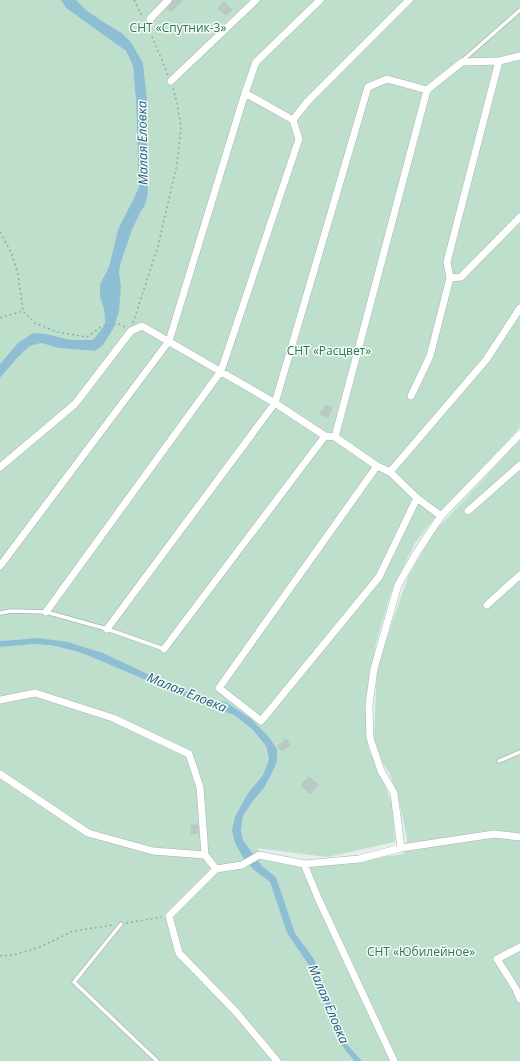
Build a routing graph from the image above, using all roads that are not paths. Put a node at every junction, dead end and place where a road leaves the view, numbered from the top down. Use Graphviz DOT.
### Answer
graph roads {
  1 [pos="168,0"];
  2 [pos="256,0"];
  3 [pos="320,0"];
  4 [pos="409,0"];
  5 [pos="520,10"];
  6 [pos="150,19"];
  7 [pos="520,56"];
  8 [pos="499,61"];
  9 [pos="462,62"];
  10 [pos="171,81"];
  11 [pos="428,90"];
  12 [pos="245,93"];
  13 [pos="293,120"];
  14 [pos="520,217"];
  15 [pos="450,278"];
  16 [pos="520,308"];
  17 [pos="169,341"];
  18 [pos="221,371"];
  19 [pos="412,396"];
  20 [pos="275,403"];
  21 [pos="520,434"];
  22 [pos="325,436"];
  23 [pos="335,437"];
  24 [pos="520,465"];
  25 [pos="377,466"];
  26 [pos="0,467"];
  27 [pos="390,472"];
  28 [pos="417,498"];
  29 [pos="468,511"];
  30 [pos="441,516"];
  31 [pos="0,566"];
  32 [pos="520,575"];
  33 [pos="486,605"];
  34 [pos="46,612"];
  35 [pos="0,613"];
  36 [pos="107,629"];
  37 [pos="164,649"];
  38 [pos="0,700"];
  39 [pos="520,752"];
  40 [pos="499,761"];
  41 [pos="0,774"];
  42 [pos="520,837"];
  43 [pos="401,848"];
  44 [pos="205,855"];
  45 [pos="304,864"];
  46 [pos="216,869"];
  47 [pos="121,924"];
  48 [pos="520,947"];
  49 [pos="520,999"];
  50 [pos="157,1061"];
  51 [pos="277,1061"];
  52 [pos="394,1061"];
  1 -- 6 [label="street"];
  2 -- 10 [label="street"];
  3 -- 12 [label="street"];
  4 -- 13 [label="street"];
  5 -- 9 [label="lane"];
  7 -- 8 [label="street"];
  8 -- 9 [label="street"];
  8 -- 15 [label="street"];
  9 -- 11 [label="street"];
  11 -- 20 [label="street"];
  11 -- 23 [label="street"];
  12 -- 13 [label="street"];
  12 -- 17 [label="street"];
  13 -- 18 [label="street"];
  14 -- 15 [label="street"];
  15 -- 19 [label="street"];
  16 -- 27 [label="street"];
  17 -- 18 [label="street"];
  17 -- 26 [label="street"];
  17 -- 31 [label="street"];
  18 -- 20 [label="street"];
  18 -- 34 [label="street"];
  20 -- 22 [label="street"];
  20 -- 36 [label="street"];
  21 -- 30 [label="street"];
  22 -- 23 [label="street"];
  22 -- 37 [label="street"];
  23 -- 25 [label="street"];
  24 -- 29 [label="street"];
  25 -- 27 [label="street"];
  25 -- 28 [label="street"];
  27 -- 28 [label="street"];
  28 -- 30 [label="street"];
  30 -- 43 [label="street"];
  32 -- 33 [label="street"];
  34 -- 35 [label="lane"];
  34 -- 36 [label="lane"];
  36 -- 37 [label="lane"];
  38 -- 44 [label="street"];
  39 -- 40 [label="lane"];
  41 -- 44 [label="street"];
  42 -- 43 [label="street"];
  43 -- 45 [label="street"];
  44 -- 46 [label="street"];
  45 -- 46 [label="street"];
  45 -- 52 [label="street"];
  46 -- 51 [label="street"];
  47 -- 50 [label="lane"];
  48 -- 49 [label="street"];
}
